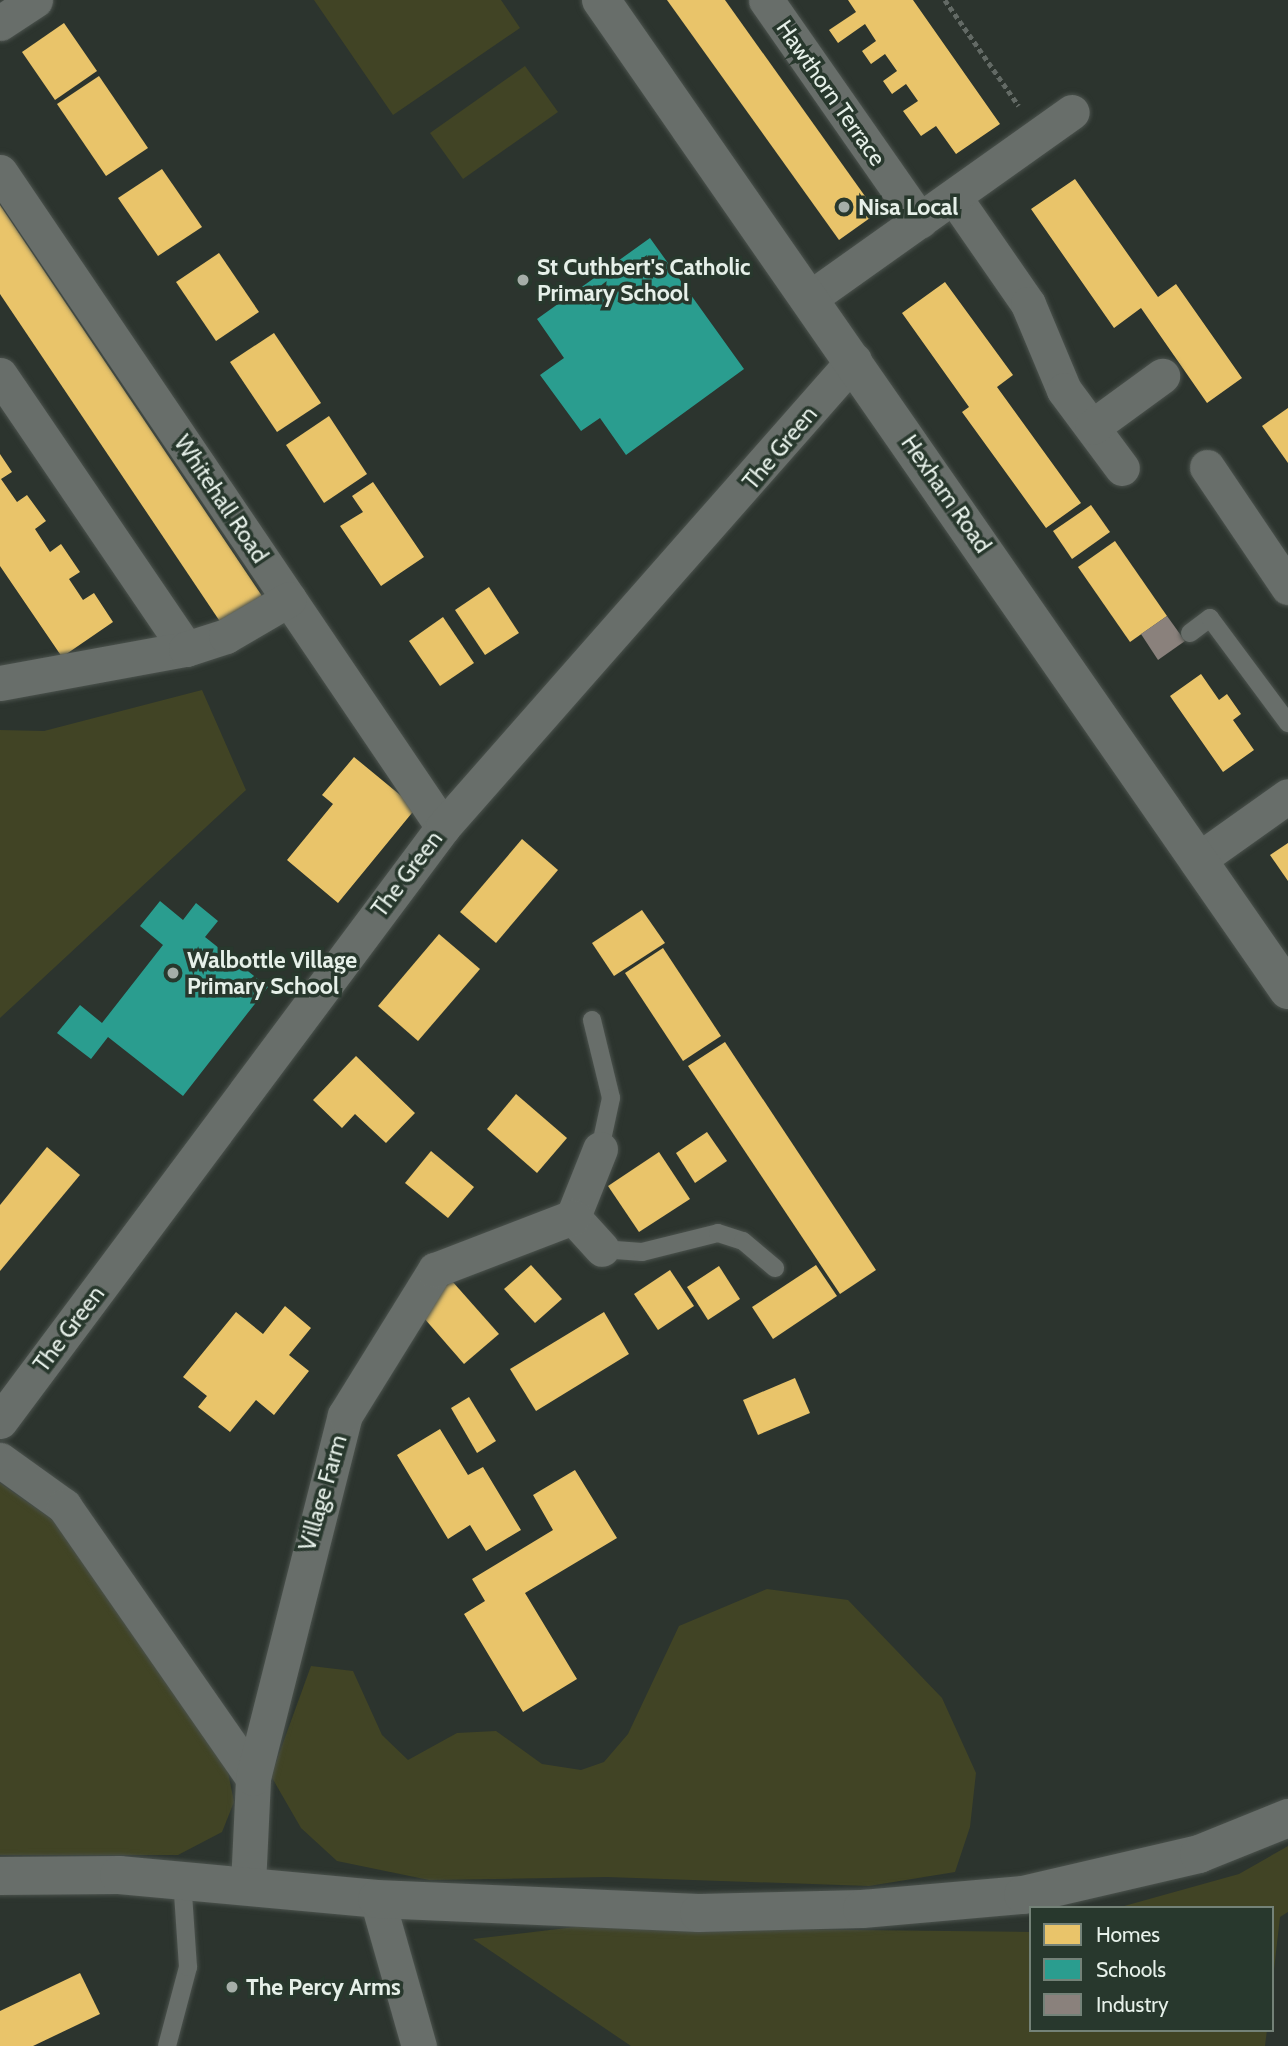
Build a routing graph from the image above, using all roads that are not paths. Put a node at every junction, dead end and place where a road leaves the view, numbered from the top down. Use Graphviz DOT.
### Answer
graph roads {
  1 [pos="35,0"];
  2 [pos="601,0"];
  3 [pos="766,0"];
  4 [pos="0,23"];
  5 [pos="1072,112"];
  6 [pos="0,172"];
  7 [pos="954,197"];
  8 [pos="920,221"];
  9 [pos="810,298"];
  10 [pos="854,360"];
  11 [pos="0,375"];
  12 [pos="1162,376"];
  13 [pos="1092,427"];
  14 [pos="1207,467"];
  15 [pos="1122,468"];
  16 [pos="1288,587"];
  17 [pos="289,599"];
  18 [pos="1190,633"];
  19 [pos="186,649"];
  20 [pos="0,683"];
  21 [pos="1288,723"];
  22 [pos="1288,796"];
  23 [pos="443,827"];
  24 [pos="1198,859"];
  25 [pos="1288,990"];
  26 [pos="592,1020"];
  27 [pos="600,1149"];
  28 [pos="573,1217"];
  29 [pos="602,1249"];
  30 [pos="775,1268"];
  31 [pos="0,1422"];
  32 [pos="0,1460"];
  33 [pos="253,1778"];
  34 [pos="1288,1818"];
  35 [pos="0,1876"];
  36 [pos="182,1880"];
  37 [pos="248,1885"];
  38 [pos="377,1899"];
  39 [pos="167,2046"];
  40 [pos="419,2046"];
  1 -- 4 [label="street"];
  2 -- 9 [label="street, Hexham Road"];
  3 -- 8 [label="street, Hawthorn Terrace"];
  5 -- 7 [label="street"];
  6 -- 17 [label="street, Whitehall Road"];
  7 -- 8 [label="street"];
  7 -- 13 [label="street"];
  8 -- 9 [label="street"];
  9 -- 10 [label="street, Hexham Road"];
  10 -- 23 [label="street, The Green"];
  10 -- 24 [label="street, Hexham Road"];
  11 -- 19 [label="street"];
  12 -- 13 [label="street"];
  13 -- 15 [label="street"];
  14 -- 16 [label="street"];
  17 -- 19 [label="street"];
  17 -- 23 [label="street, Whitehall Road"];
  18 -- 21 [label="lane"];
  19 -- 20 [label="street"];
  22 -- 24 [label="street"];
  23 -- 31 [label="street, The Green"];
  24 -- 25 [label="street, Hexham Road"];
  26 -- 27 [label="lane"];
  27 -- 28 [label="street"];
  28 -- 29 [label="street"];
  28 -- 33 [label="street, Village Farm"];
  29 -- 30 [label="lane"];
  32 -- 33 [label="street"];
  33 -- 37 [label="street, Village Farm"];
  34 -- 38 [label="street"];
  35 -- 36 [label="street"];
  36 -- 37 [label="street"];
  36 -- 39 [label="lane"];
  37 -- 38 [label="street"];
  38 -- 40 [label="street"];
}
